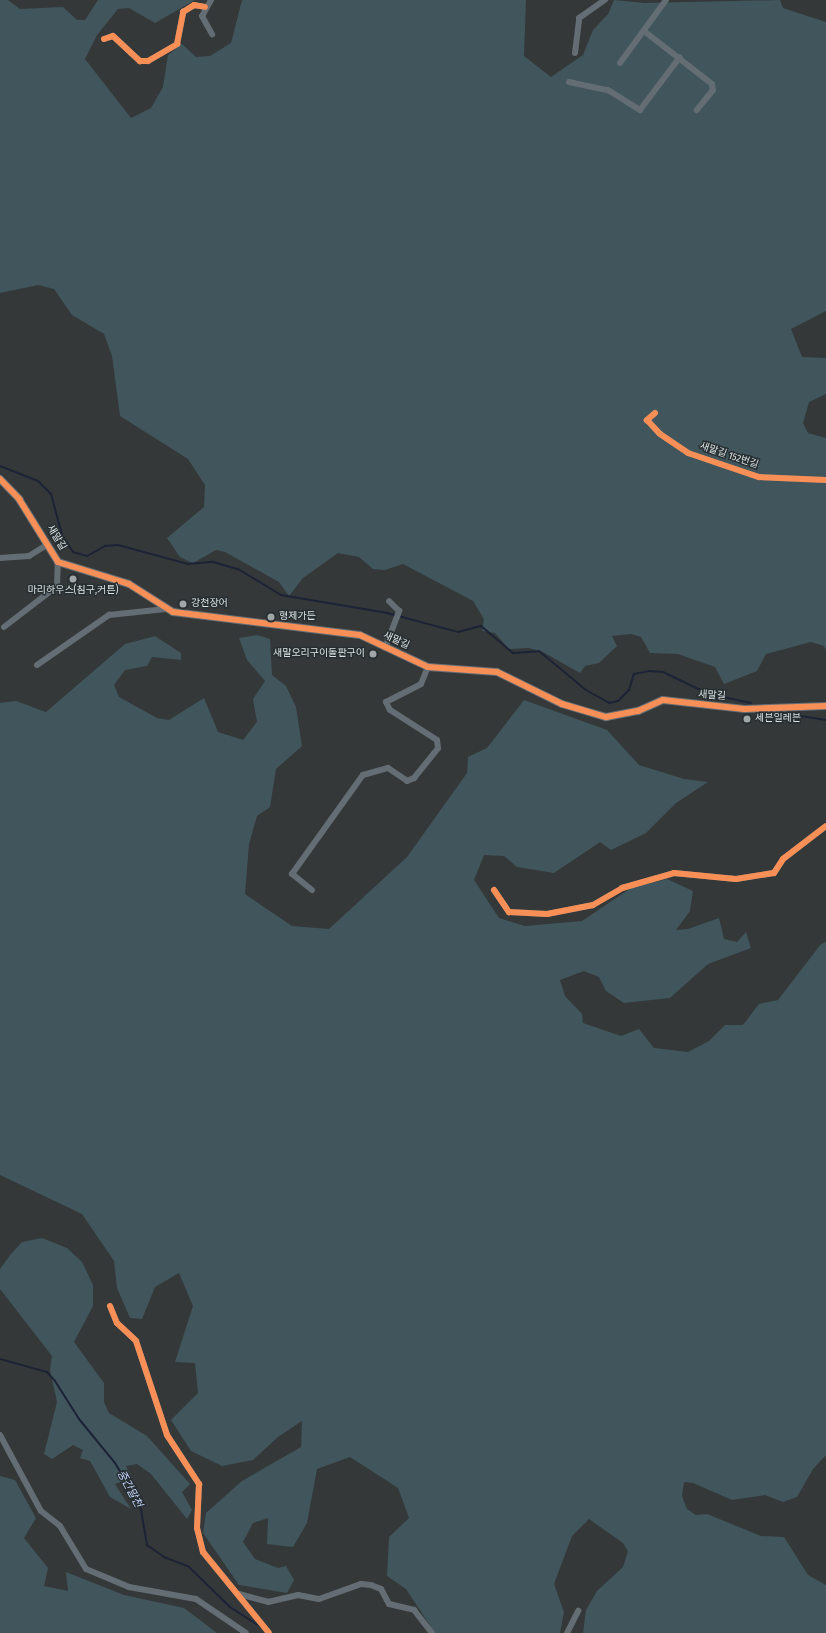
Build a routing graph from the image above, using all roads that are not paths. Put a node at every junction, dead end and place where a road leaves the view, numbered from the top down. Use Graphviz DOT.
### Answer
graph roads {
  1 [pos="211,0"];
  2 [pos="605,0"];
  3 [pos="666,0"];
  4 [pos="205,7"];
  5 [pos="644,31"];
  6 [pos="212,34"];
  7 [pos="104,39"];
  8 [pos="575,54"];
  9 [pos="680,57"];
  10 [pos="620,63"];
  11 [pos="569,82"];
  12 [pos="697,110"];
  13 [pos="655,413"];
  14 [pos="0,479"];
  15 [pos="826,480"];
  16 [pos="48,544"];
  17 [pos="0,558"];
  18 [pos="58,562"];
  19 [pos="389,601"];
  20 [pos="166,609"];
  21 [pos="4,627"];
  22 [pos="385,648"];
  23 [pos="37,665"];
  24 [pos="428,668"];
  25 [pos="826,706"];
  26 [pos="826,826"];
  27 [pos="312,890"];
  28 [pos="494,890"];
  29 [pos="110,1306"];
  30 [pos="0,1435"];
  31 [pos="239,1594"];
  32 [pos="578,1611"];
  33 [pos="246,1633"];
  34 [pos="269,1633"];
  35 [pos="432,1633"];
  36 [pos="567,1633"];
  1 -- 4 [label="street"];
  2 -- 8 [label="street"];
  3 -- 5 [label="street"];
  4 -- 6 [label="street"];
  4 -- 7 [label="street"];
  5 -- 9 [label="street"];
  5 -- 10 [label="street"];
  9 -- 11 [label="street"];
  9 -- 12 [label="street"];
  13 -- 15 [label="street, 새말길 152번길"];
  14 -- 16 [label="street, 새말길"];
  16 -- 17 [label="street"];
  16 -- 18 [label="street, 새말길"];
  18 -- 20 [label="street, 새말길"];
  18 -- 21 [label="street"];
  19 -- 22 [label="street"];
  20 -- 22 [label="street, 새말길"];
  20 -- 23 [label="street"];
  22 -- 24 [label="street, 새말길"];
  24 -- 25 [label="street, 새말길"];
  24 -- 27 [label="street"];
  26 -- 28 [label="street"];
  29 -- 31 [label="street"];
  30 -- 33 [label="street"];
  31 -- 34 [label="street"];
  31 -- 35 [label="street"];
  32 -- 36 [label="street"];
}
